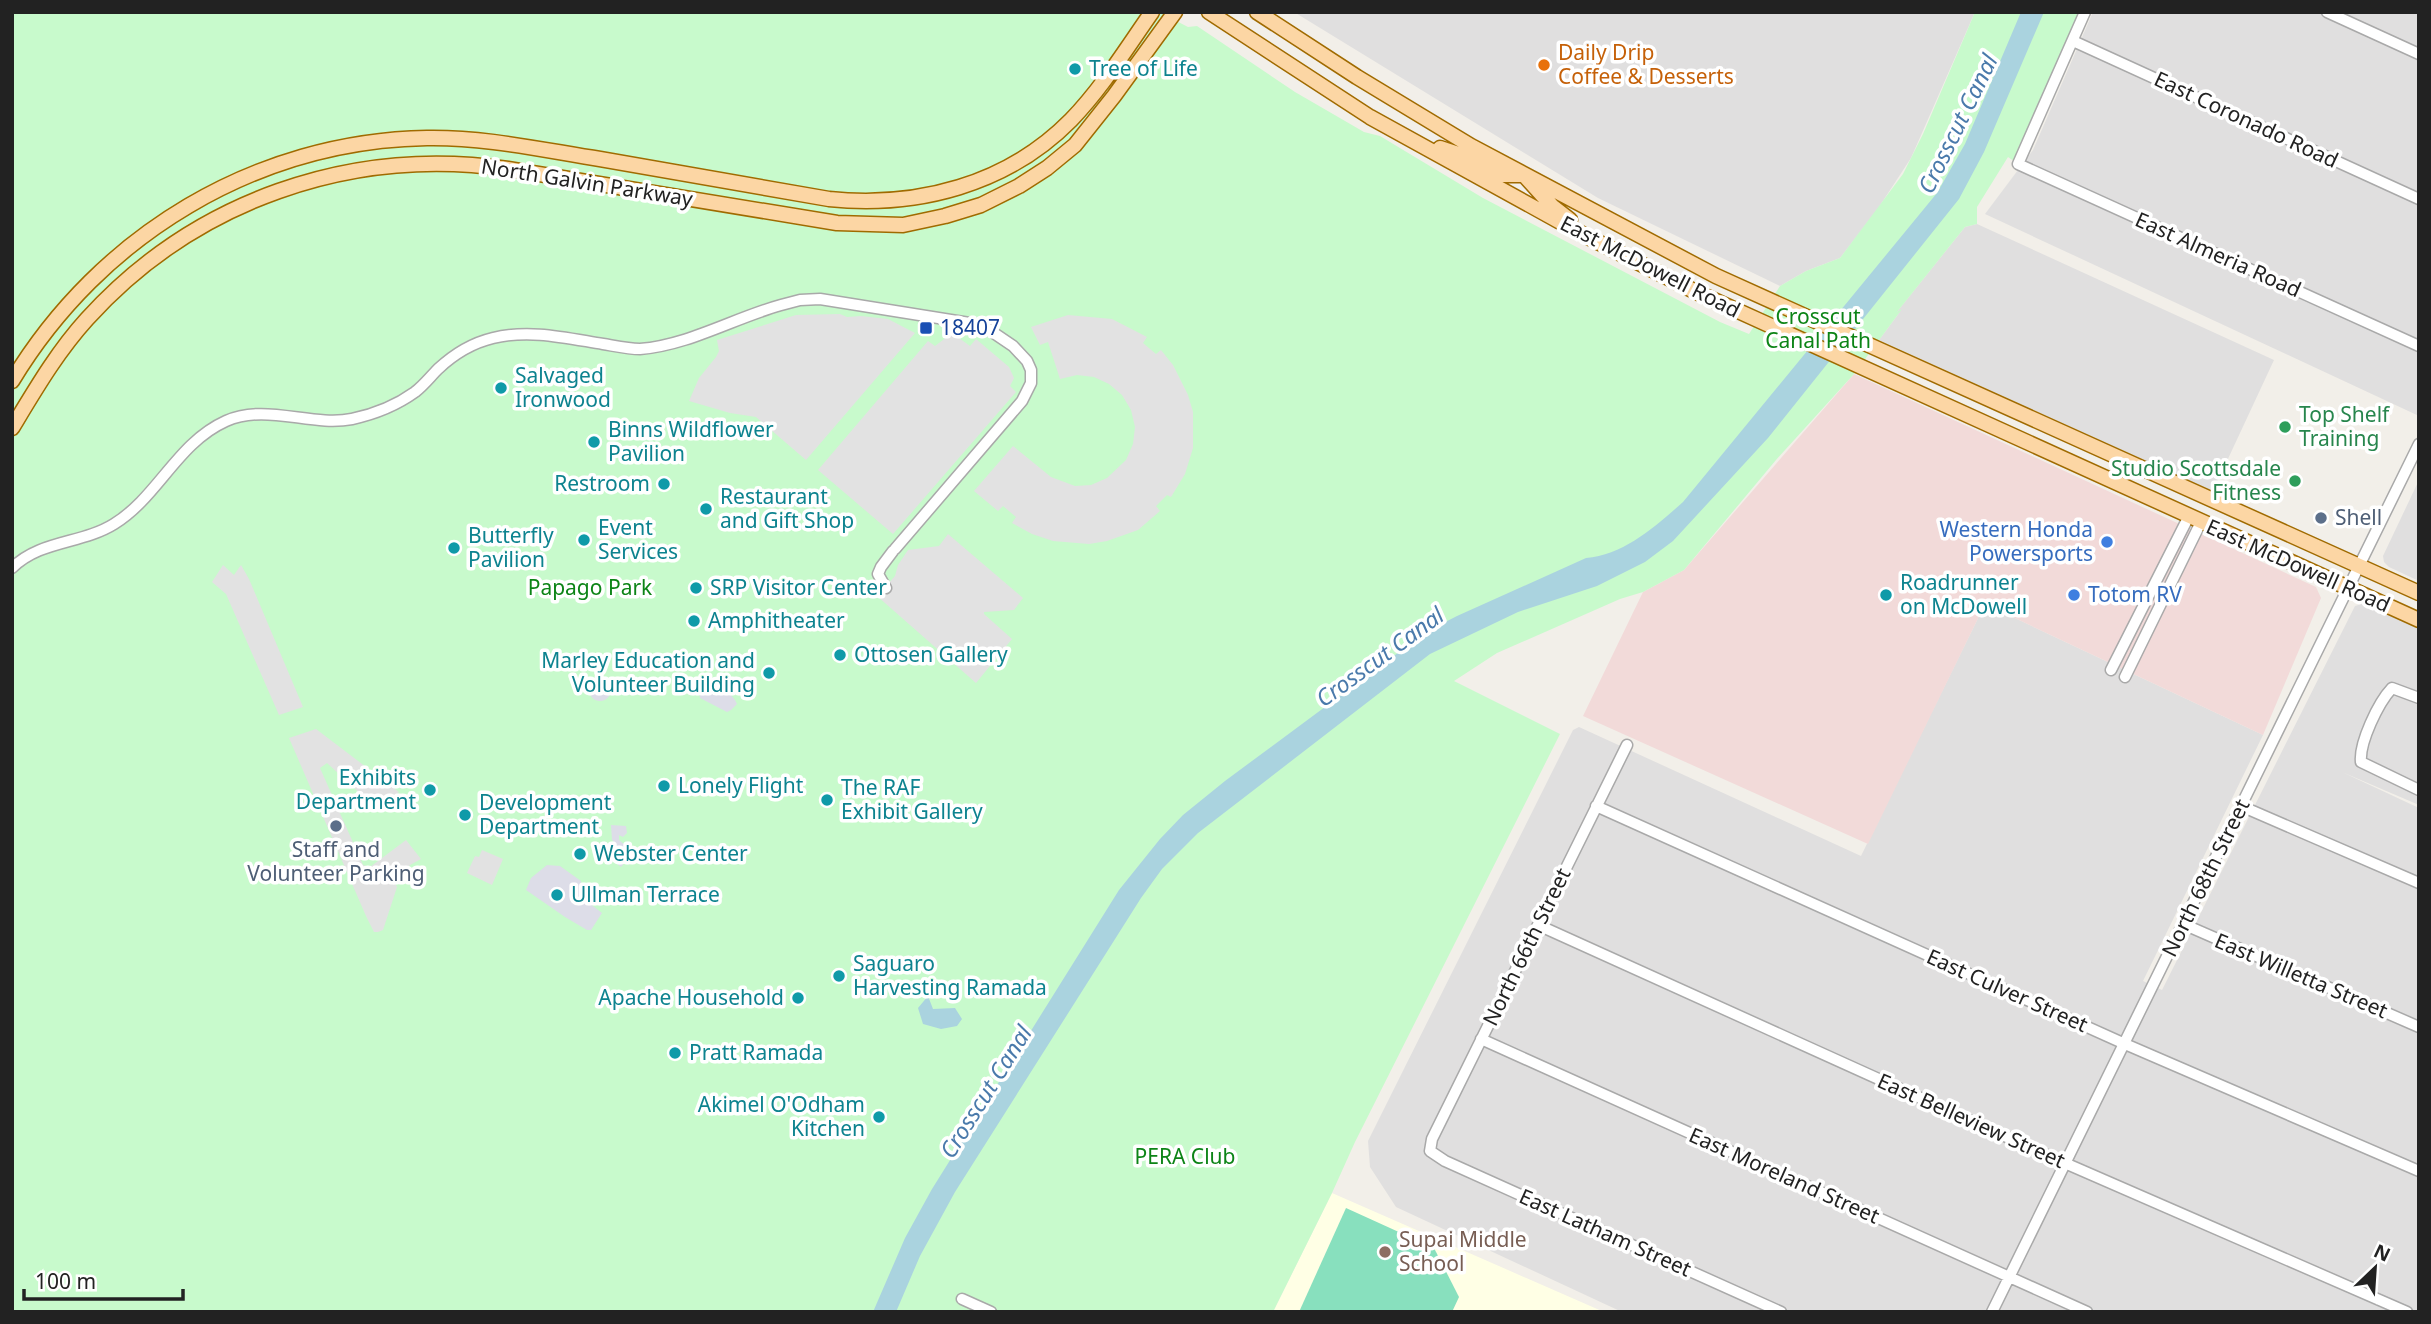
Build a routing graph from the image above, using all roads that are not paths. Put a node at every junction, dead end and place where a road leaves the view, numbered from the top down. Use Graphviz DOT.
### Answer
graph roads {
  1 [pos="1152,12"];
  2 [pos="1175,12"];
  3 [pos="1209,12"];
  4 [pos="1256,12"];
  5 [pos="2085,12"];
  6 [pos="2327,12"];
  7 [pos="2073,41"];
  8 [pos="2419,54"];
  9 [pos="1408,138"];
  10 [pos="1524,175"];
  11 [pos="2419,199"];
  12 [pos="1605,246"];
  13 [pos="2419,346"];
  14 [pos="12,381"];
  15 [pos="12,428"];
  16 [pos="2419,444"];
  17 [pos="2175,482"];
  18 [pos="2165,506"];
  19 [pos="2195,519"];
  20 [pos="2360,566"];
  21 [pos="12,568"];
  22 [pos="2349,588"];
  23 [pos="886,589"];
  24 [pos="2419,593"];
  25 [pos="2419,620"];
  26 [pos="2112,670"];
  27 [pos="2125,677"];
  28 [pos="2419,698"];
  29 [pos="1627,745"];
  30 [pos="2419,790"];
  31 [pos="1596,806"];
  32 [pos="2241,806"];
  33 [pos="2419,883"];
  34 [pos="2183,924"];
  35 [pos="1538,925"];
  36 [pos="2419,1027"];
  37 [pos="1481,1039"];
  38 [pos="2125,1044"];
  39 [pos="1430,1151"];
  40 [pos="2065,1163"];
  41 [pos="2419,1171"];
  42 [pos="2008,1277"];
  43 [pos="962,1299"];
  44 [pos="991,1312"];
  45 [pos="1781,1312"];
  46 [pos="1992,1312"];
  47 [pos="2087,1312"];
  48 [pos="2407,1312"];
  1 -- 14 [label="main road, North Galvin Parkway"];
  2 -- 15 [label="main road, North Galvin Parkway"];
  3 -- 9 [label="main road, East McDowell Road"];
  4 -- 10 [label="main road, East McDowell Road"];
  5 -- 7 [label="street"];
  6 -- 8 [label="street"];
  7 -- 11 [label="street, East Coronado Road"];
  7 -- 13 [label="street, East Almeria Road"];
  9 -- 10 [label="main road"];
  9 -- 12 [label="main road, East McDowell Road"];
  10 -- 12 [label="main road"];
  10 -- 17 [label="main road, East McDowell Road"];
  12 -- 18 [label="main road, East McDowell Road"];
  16 -- 20 [label="street, North 68th Street"];
  17 -- 18 [label="main road"];
  17 -- 20 [label="main road, East McDowell Road"];
  18 -- 19 [label="main road, East McDowell Road"];
  19 -- 22 [label="main road, East McDowell Road"];
  19 -- 26 [label="street"];
  19 -- 27 [label="street"];
  20 -- 22 [label="street, North 68th Street"];
  20 -- 24 [label="main road, East McDowell Road"];
  21 -- 23 [label="street"];
  22 -- 25 [label="main road, East McDowell Road"];
  22 -- 32 [label="street, North 68th Street"];
  28 -- 30 [label="street"];
  29 -- 31 [label="street, North 66th Street"];
  31 -- 35 [label="street, North 66th Street"];
  31 -- 38 [label="street, East Culver Street"];
  32 -- 33 [label="street"];
  32 -- 34 [label="street, North 68th Street"];
  34 -- 36 [label="street, East Willetta Street"];
  34 -- 38 [label="street, North 68th Street"];
  35 -- 37 [label="street, North 66th Street"];
  35 -- 40 [label="street, East Belleview Street"];
  37 -- 39 [label="street, North 66th Street"];
  37 -- 42 [label="street, East Moreland Street"];
  38 -- 40 [label="street, North 68th Street"];
  38 -- 41 [label="street, East Culver Street"];
  39 -- 45 [label="street, East Latham Street"];
  40 -- 42 [label="street, North 68th Street"];
  40 -- 48 [label="street, East Belleview Street"];
  42 -- 46 [label="street, North 68th Street"];
  42 -- 47 [label="street, East Moreland Street"];
  43 -- 44 [label="street"];
}
